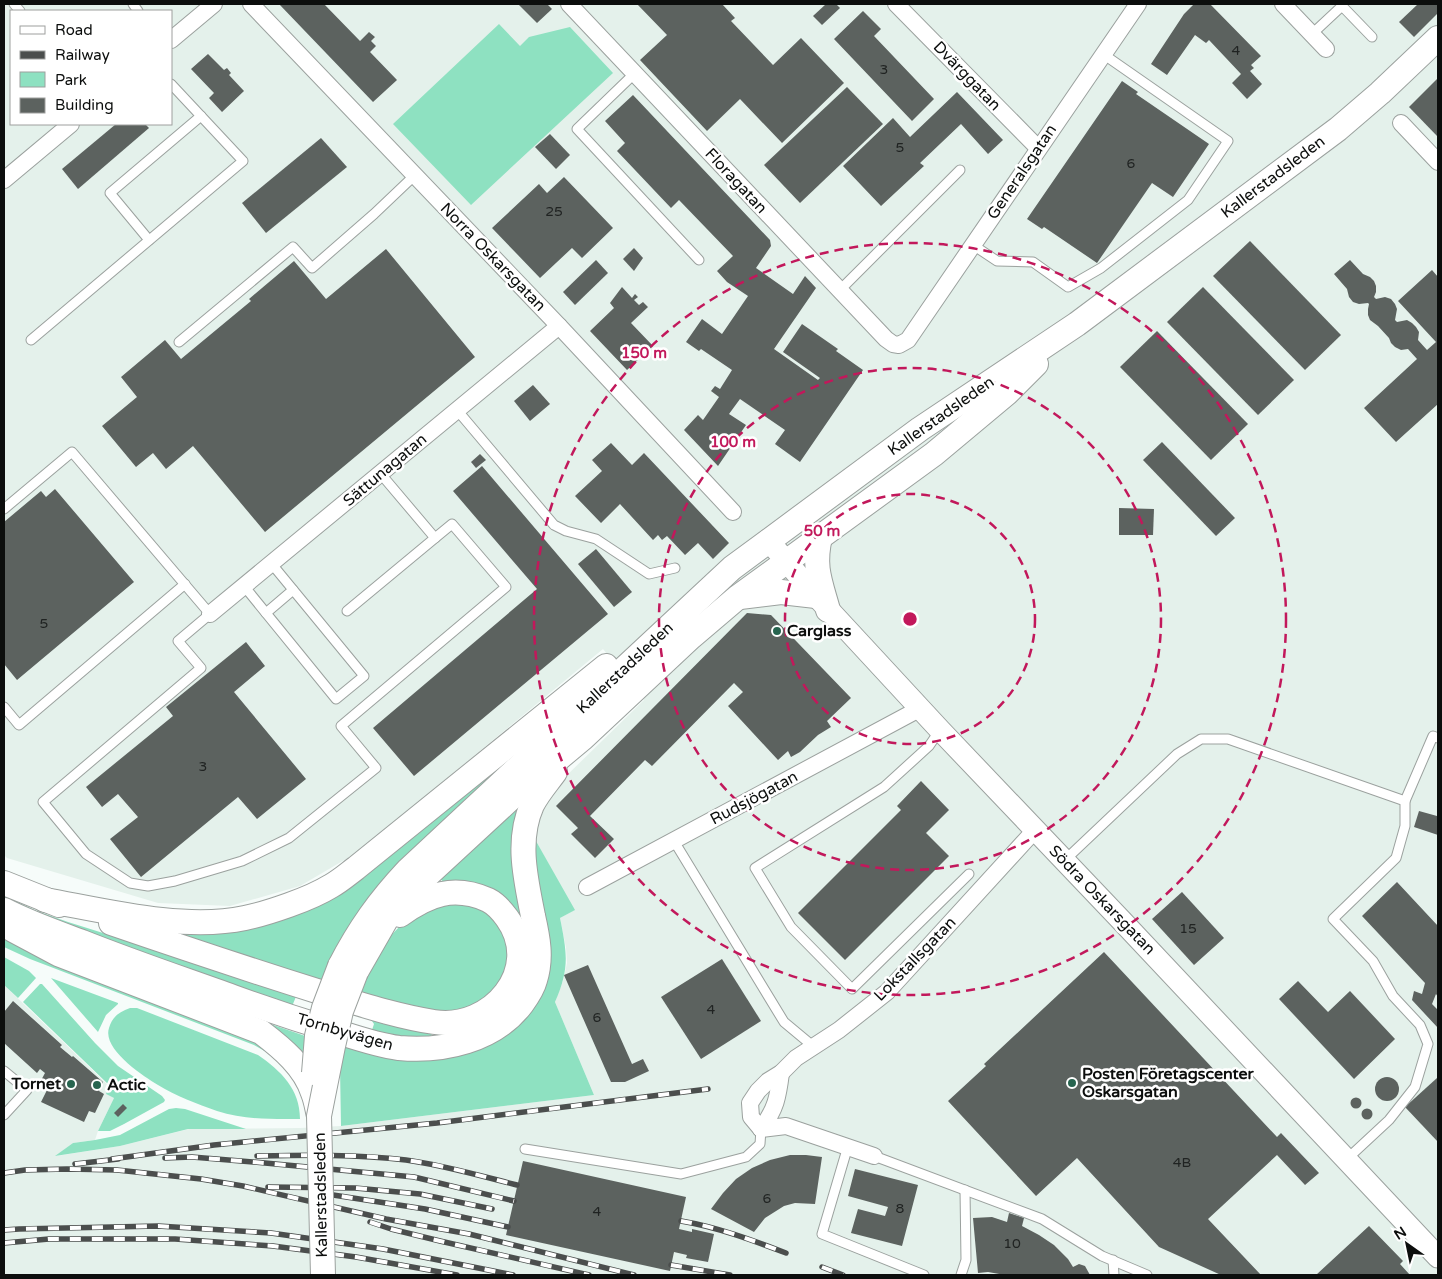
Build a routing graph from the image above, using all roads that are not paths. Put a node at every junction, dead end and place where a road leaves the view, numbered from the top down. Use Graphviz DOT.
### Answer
graph roads {
  1 [pos="214,4"];
  2 [pos="252,4"];
  3 [pos="569,4"];
  4 [pos="896,4"];
  5 [pos="1137,4"];
  6 [pos="1283,4"];
  7 [pos="1312,34"];
  8 [pos="1372,37"];
  9 [pos="1438,38"];
  10 [pos="172,39"];
  11 [pos="1326,49"];
  12 [pos="1103,54"];
  13 [pos="635,74"];
  14 [pos="172,85"];
  15 [pos="201,116"];
  16 [pos="1401,123"];
  17 [pos="70,125"];
  18 [pos="1038,148"];
  19 [pos="1438,162"];
  20 [pos="960,170"];
  21 [pos="415,175"];
  22 [pos="4,180"];
  23 [pos="149,240"];
  24 [pos="973,244"];
  25 [pos="698,260"];
  26 [pos="840,290"];
  27 [pos="1077,324"];
  28 [pos="559,326"];
  29 [pos="30,340"];
  30 [pos="908,340"];
  31 [pos="179,342"];
  32 [pos="456,410"];
  33 [pos="380,473"];
  34 [pos="4,509"];
  35 [pos="733,512"];
  36 [pos="820,537"];
  37 [pos="435,538"];
  38 [pos="768,540"];
  39 [pos="787,562"];
  40 [pos="271,563"];
  41 [pos="675,568"];
  42 [pos="732,568"];
  43 [pos="185,584"];
  44 [pos="244,586"];
  45 [pos="293,590"];
  46 [pos="738,597"];
  47 [pos="822,603"];
  48 [pos="347,611"];
  49 [pos="266,613"];
  50 [pos="210,614"];
  51 [pos="4,707"];
  52 [pos="921,708"];
  53 [pos="940,730"];
  54 [pos="583,738"];
  55 [pos="1438,738"];
  56 [pos="1405,801"];
  57 [pos="1035,830"];
  58 [pos="674,840"];
  59 [pos="1064,861"];
  60 [pos="969,874"];
  61 [pos="4,883"];
  62 [pos="587,887"];
  63 [pos="45,900"];
  64 [pos="4,910"];
  65 [pos="4,922"];
  66 [pos="371,945"];
  67 [pos="348,969"];
  68 [pos="814,1047"];
  69 [pos="4,1071"];
  70 [pos="782,1073"];
  71 [pos="313,1093"];
  72 [pos="4,1115"];
  73 [pos="319,1116"];
  74 [pos="761,1129"];
  75 [pos="848,1146"];
  76 [pos="525,1149"];
  77 [pos="874,1156"];
  78 [pos="1347,1159"];
  79 [pos="965,1190"];
  80 [pos="1438,1257"];
  81 [pos="1113,1260"];
  82 [pos="322,1275"];
  83 [pos="924,1275"];
  84 [pos="961,1275"];
  85 [pos="1114,1275"];
  86 [pos="1147,1275"];
  1 -- 10 [label="street"];
  2 -- 21 [label="street, Norra Oskarsgatan"];
  3 -- 13 [label="street, Floragatan"];
  4 -- 18 [label="street, Dvärggatan"];
  5 -- 12 [label="street, Generalsgatan"];
  6 -- 7 [label="street"];
  7 -- 8 [label="lane"];
  7 -- 11 [label="street"];
  9 -- 27 [label="main road, Kallerstadsleden"];
  12 -- 18 [label="street, Generalsgatan"];
  12 -- 24 [label="lane"];
  13 -- 25 [label="lane"];
  13 -- 26 [label="street, Floragatan"];
  14 -- 15 [label="lane"];
  15 -- 23 [label="lane"];
  15 -- 23 [label="lane"];
  16 -- 19 [label="street"];
  17 -- 22 [label="street"];
  18 -- 24 [label="street, Generalsgatan"];
  20 -- 26 [label="lane"];
  21 -- 28 [label="street, Norra Oskarsgatan"];
  21 -- 31 [label="lane"];
  23 -- 29 [label="lane"];
  24 -- 30 [label="street, Generalsgatan"];
  26 -- 30 [label="street, Floragatan"];
  27 -- 36 [label="main road, Kallerstadsleden"];
  27 -- 38 [label="main road, Kallerstadsleden"];
  28 -- 32 [label="street, Sättunagatan"];
  28 -- 35 [label="street, Norra Oskarsgatan"];
  32 -- 33 [label="street, Sättunagatan"];
  32 -- 41 [label="lane"];
  33 -- 37 [label="lane"];
  33 -- 40 [label="street, Sättunagatan"];
  34 -- 43 [label="lane"];
  36 -- 39 [label="main road, Kallerstadsleden"];
  36 -- 47 [label="main road"];
  37 -- 48 [label="lane"];
  37 -- 50 [label="lane"];
  38 -- 39 [label="street, Södra Oskarsgatan"];
  38 -- 42 [label="main road, Kallerstadsleden"];
  39 -- 46 [label="main road, Kallerstadsleden"];
  39 -- 47 [label="street, Södra Oskarsgatan"];
  40 -- 44 [label="street, Sättunagatan"];
  40 -- 45 [label="lane"];
  42 -- 63 [label="main road, Tornbyvägen"];
  42 -- 67 [label="main road, Kallerstadsleden"];
  43 -- 50 [label="lane"];
  43 -- 51 [label="lane"];
  44 -- 49 [label="lane"];
  44 -- 50 [label="street, Sättunagatan"];
  45 -- 49 [label="lane"];
  45 -- 49 [label="lane"];
  46 -- 47 [label="main road"];
  46 -- 54 [label="main road, Kallerstadsleden"];
  47 -- 52 [label="street, Södra Oskarsgatan"];
  52 -- 53 [label="street, Södra Oskarsgatan"];
  52 -- 58 [label="street, Rudsjögatan"];
  53 -- 57 [label="street, Södra Oskarsgatan"];
  53 -- 60 [label="lane"];
  54 -- 64 [label="main road, Tornbyvägen"];
  54 -- 66 [label="main road, Kallerstadsleden"];
  55 -- 56 [label="lane"];
  56 -- 59 [label="lane"];
  56 -- 78 [label="lane"];
  57 -- 59 [label="street, Södra Oskarsgatan"];
  57 -- 68 [label="street, Lokstallsgatan"];
  58 -- 62 [label="street, Rudsjögatan"];
  58 -- 68 [label="lane"];
  59 -- 78 [label="street, Södra Oskarsgatan"];
  61 -- 63 [label="main road, Tornbyvägen"];
  63 -- 66 [label="main road, Tornbyvägen"];
  65 -- 71 [label="main road, Tornbyvägen"];
  66 -- 67 [label="main road, Kallerstadsleden"];
  67 -- 71 [label="main road, Kallerstadsleden, bridge"];
  67 -- 73 [label="main road, Kallerstadsleden, bridge"];
  68 -- 70 [label="street, Lokstallsgatan"];
  69 -- 72 [label="lane"];
  70 -- 74 [label="street"];
  70 -- 74 [label="street, Lokstallsgatan"];
  71 -- 73 [label="main road, Kallerstadsleden"];
  73 -- 82 [label="main road, Kallerstadsleden, bridge"];
  74 -- 75 [label="street"];
  74 -- 76 [label="lane"];
  75 -- 77 [label="street"];
  75 -- 83 [label="lane"];
  77 -- 79 [label="lane"];
  78 -- 80 [label="street, Södra Oskarsgatan"];
  79 -- 81 [label="lane"];
  79 -- 84 [label="lane"];
  81 -- 85 [label="lane"];
  81 -- 86 [label="lane"];
}
